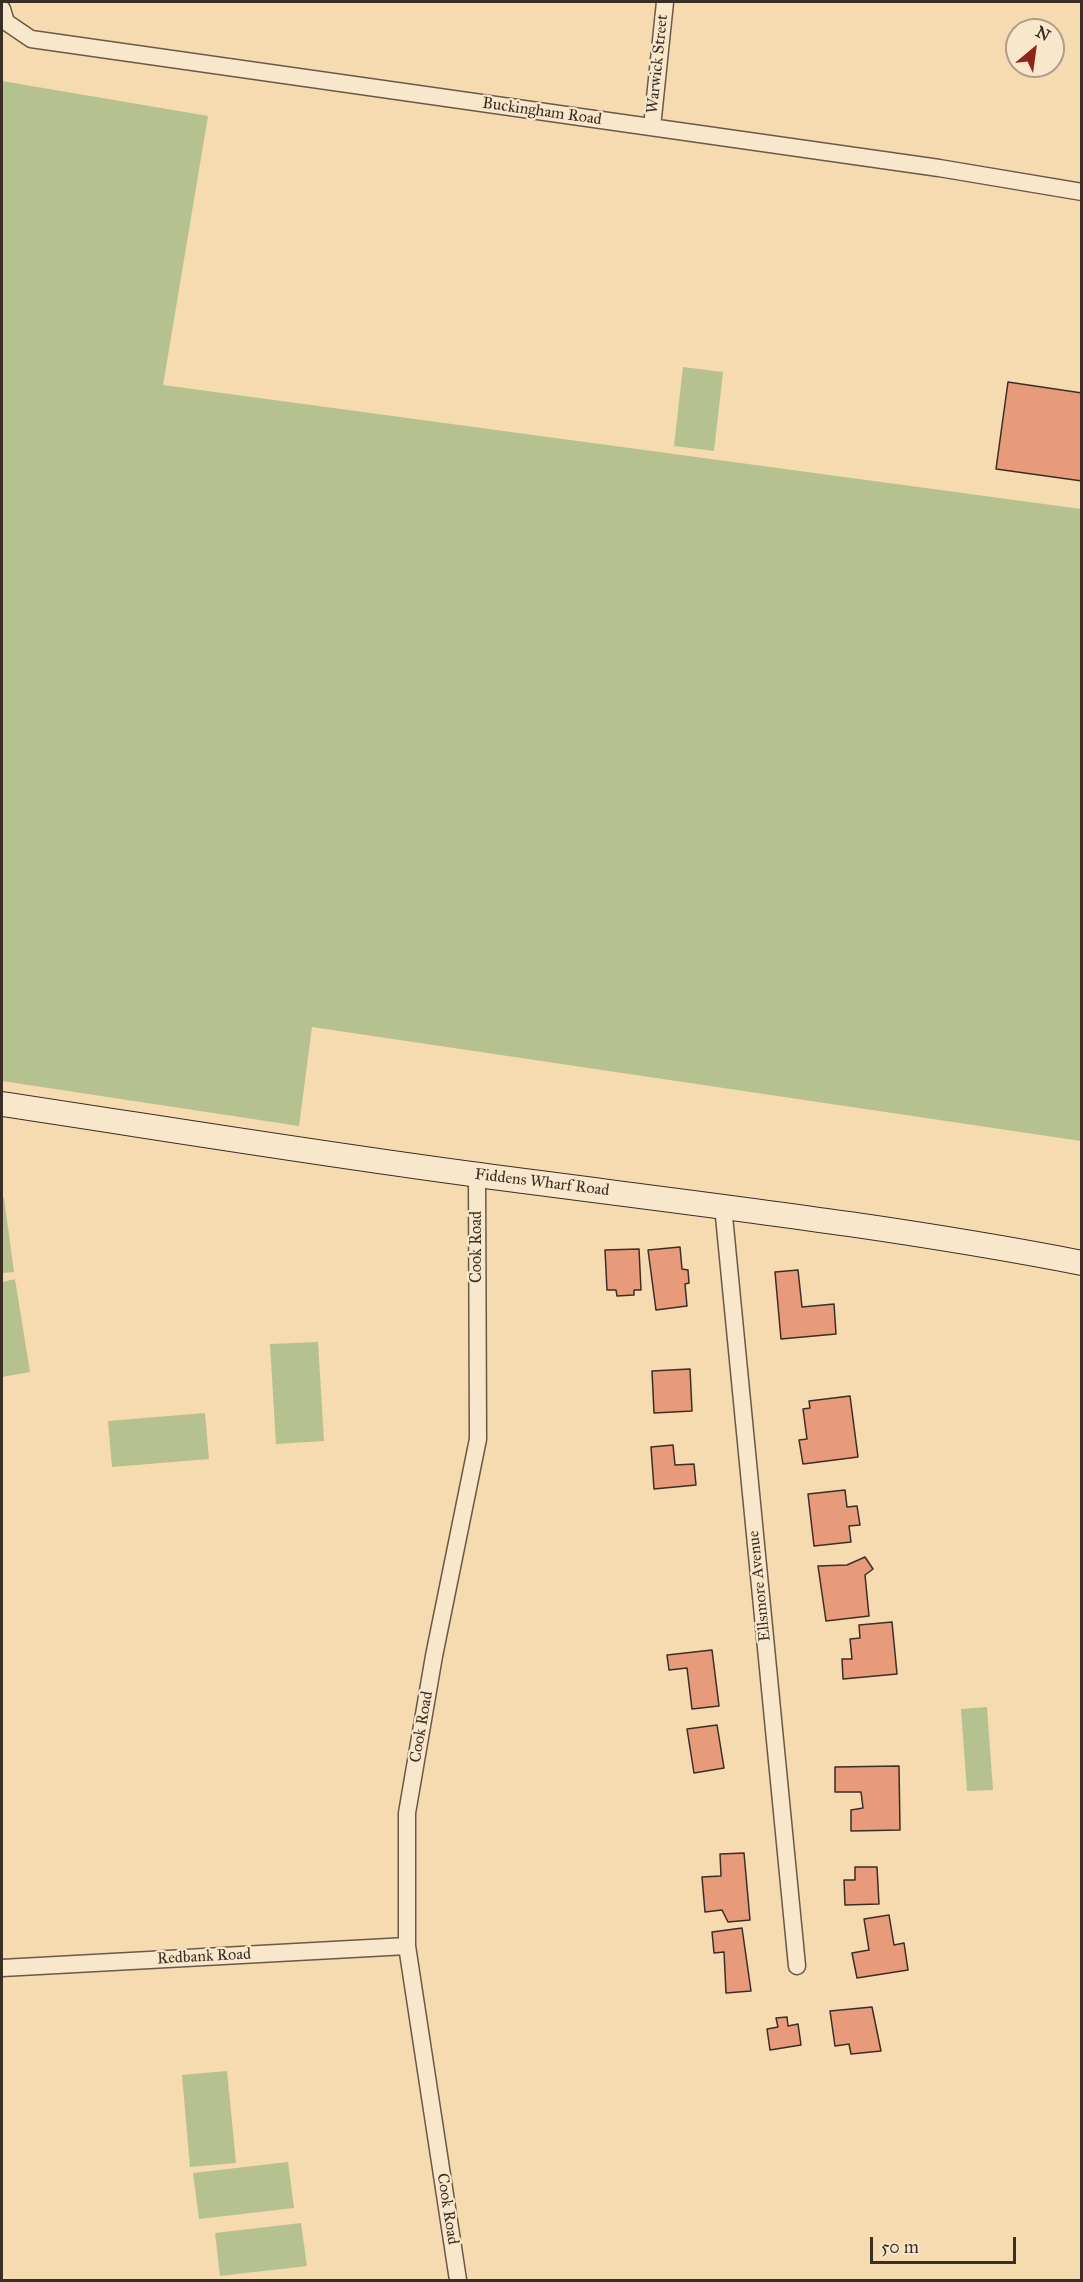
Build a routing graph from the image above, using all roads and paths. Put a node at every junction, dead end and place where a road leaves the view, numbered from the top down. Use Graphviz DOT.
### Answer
graph roads {
  1 [pos="665,2"];
  2 [pos="4,15"];
  3 [pos="652,128"];
  4 [pos="1082,192"];
  5 [pos="2,1104"];
  6 [pos="477,1174"];
  7 [pos="723,1206"];
  8 [pos="1082,1263"];
  9 [pos="407,1946"];
  10 [pos="798,1966"];
  11 [pos="2,1968"];
  12 [pos="458,2280"];
  1 -- 3 [label="street, Warwick Street"];
  2 -- 3 [label="street, Buckingham Road"];
  3 -- 4 [label="street, Buckingham Road"];
  5 -- 6 [label="street, Fiddens Wharf Road"];
  6 -- 7 [label="street, Fiddens Wharf Road"];
  6 -- 9 [label="street, Cook Road"];
  7 -- 8 [label="street, Fiddens Wharf Road"];
  7 -- 10 [label="street, Ellsmore Avenue"];
  9 -- 11 [label="street, Redbank Road"];
  9 -- 12 [label="street, Cook Road"];
}
